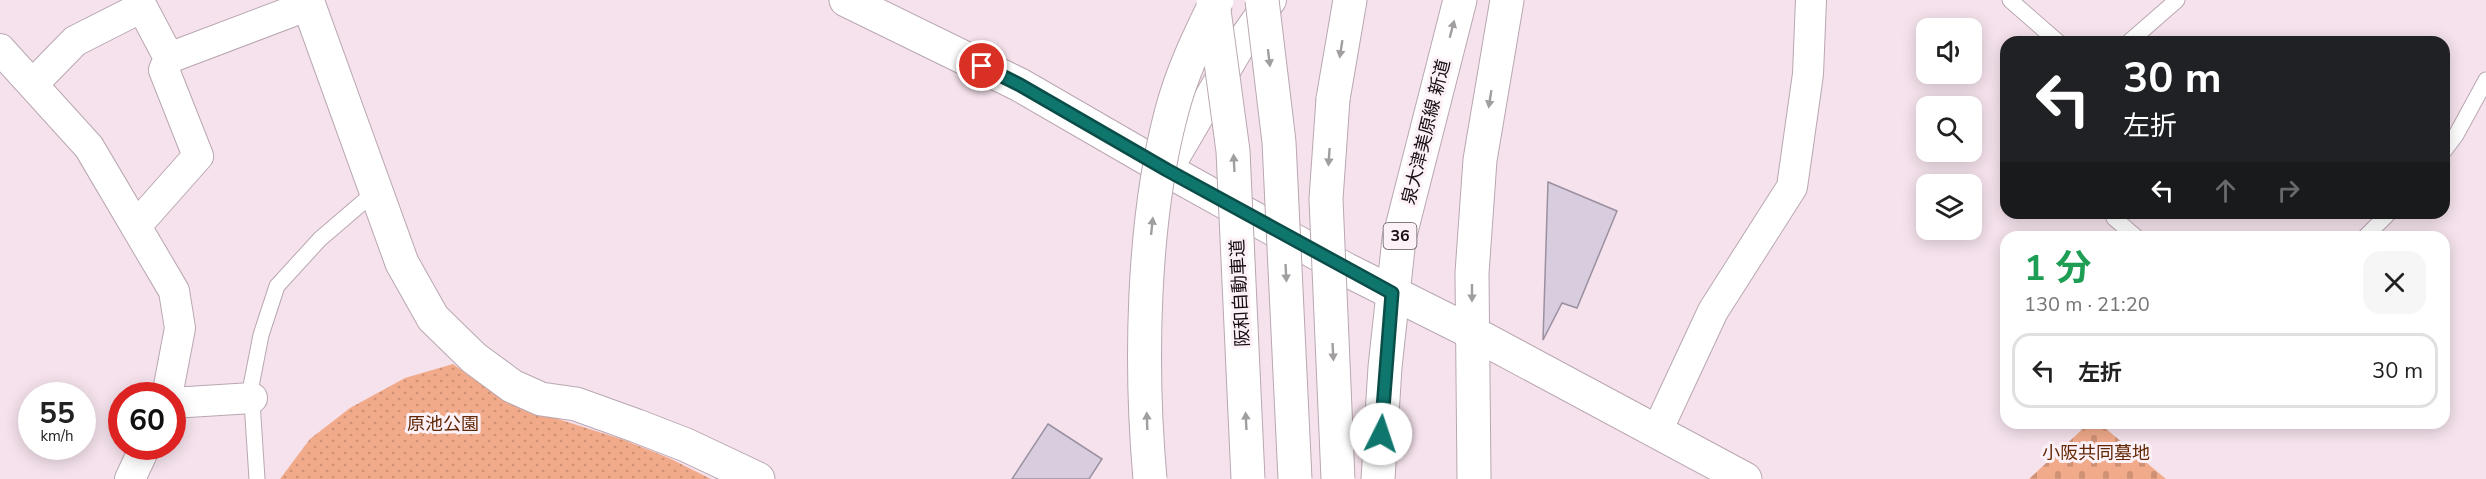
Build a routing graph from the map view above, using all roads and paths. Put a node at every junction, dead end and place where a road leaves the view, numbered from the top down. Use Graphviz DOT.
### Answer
graph roads {
  1 [pos="846,0"];
  2 [pos="1212,0"];
  3 [pos="1217,0"];
  4 [pos="1262,0"];
  5 [pos="1271,0"];
  6 [pos="1350,0"];
  7 [pos="1460,0"];
  8 [pos="1507,0"];
  9 [pos="1811,0"];
  10 [pos="2010,0"];
  11 [pos="2177,0"];
  12 [pos="308,2"];
  13 [pos="2051,36"];
  14 [pos="2136,36"];
  15 [pos="0,49"];
  16 [pos="170,58"];
  17 [pos="2486,80"];
  18 [pos="33,84"];
  19 [pos="2450,143"];
  20 [pos="1167,170"];
  21 [pos="376,191"];
  22 [pos="2115,219"];
  23 [pos="2383,219"];
  24 [pos="136,226"];
  25 [pos="2129,231"];
  26 [pos="2372,231"];
  27 [pos="1392,293"];
  28 [pos="1473,333"];
  29 [pos="170,382"];
  30 [pos="252,398"];
  31 [pos="186,401"];
  32 [pos="1657,431"];
  33 [pos="139,460"];
  34 [pos="1735,477"];
  35 [pos="130,479"];
  36 [pos="257,479"];
  37 [pos="758,479"];
  38 [pos="1150,479"];
  39 [pos="1248,479"];
  40 [pos="1295,479"];
  41 [pos="1338,479"];
  42 [pos="1378,479"];
  43 [pos="1474,479"];
  1 -- 20 [label="main road"];
  39 -- 2 [label="main road, 阪和自動車道, one-way, bridge"];
  38 -- 3 [label="main road, one-way, bridge"];
  4 -- 40 [label="main road, one-way, bridge"];
  5 -- 20 [label="street"];
  6 -- 41 [label="main road, one-way, bridge"];
  27 -- 7 [label="main road, 泉大津美原線 新道 / 36, one-way"];
  8 -- 28 [label="main road, one-way"];
  9 -- 32 [label="street"];
  10 -- 13 [label="lane"];
  11 -- 14 [label="lane"];
  12 -- 16 [label="street"];
  12 -- 21 [label="main road"];
  15 -- 18 [label="street"];
  16 -- 18 [label="street"];
  16 -- 24 [label="street"];
  17 -- 19 [label="lane"];
  18 -- 24 [label="street"];
  20 -- 27 [label="main road"];
  21 -- 30 [label="lane"];
  21 -- 37 [label="main road"];
  22 -- 25 [label="lane"];
  23 -- 26 [label="lane"];
  24 -- 29 [label="street"];
  27 -- 28 [label="main road"];
  27 -- 42 [label="main road, 泉大津美原線 新道 / 36"];
  28 -- 32 [label="main road"];
  28 -- 43 [label="main road"];
  30 -- 31 [label="street"];
  30 -- 36 [label="lane"];
  32 -- 34 [label="main road"];
  33 -- 35 [label="street"];
}
